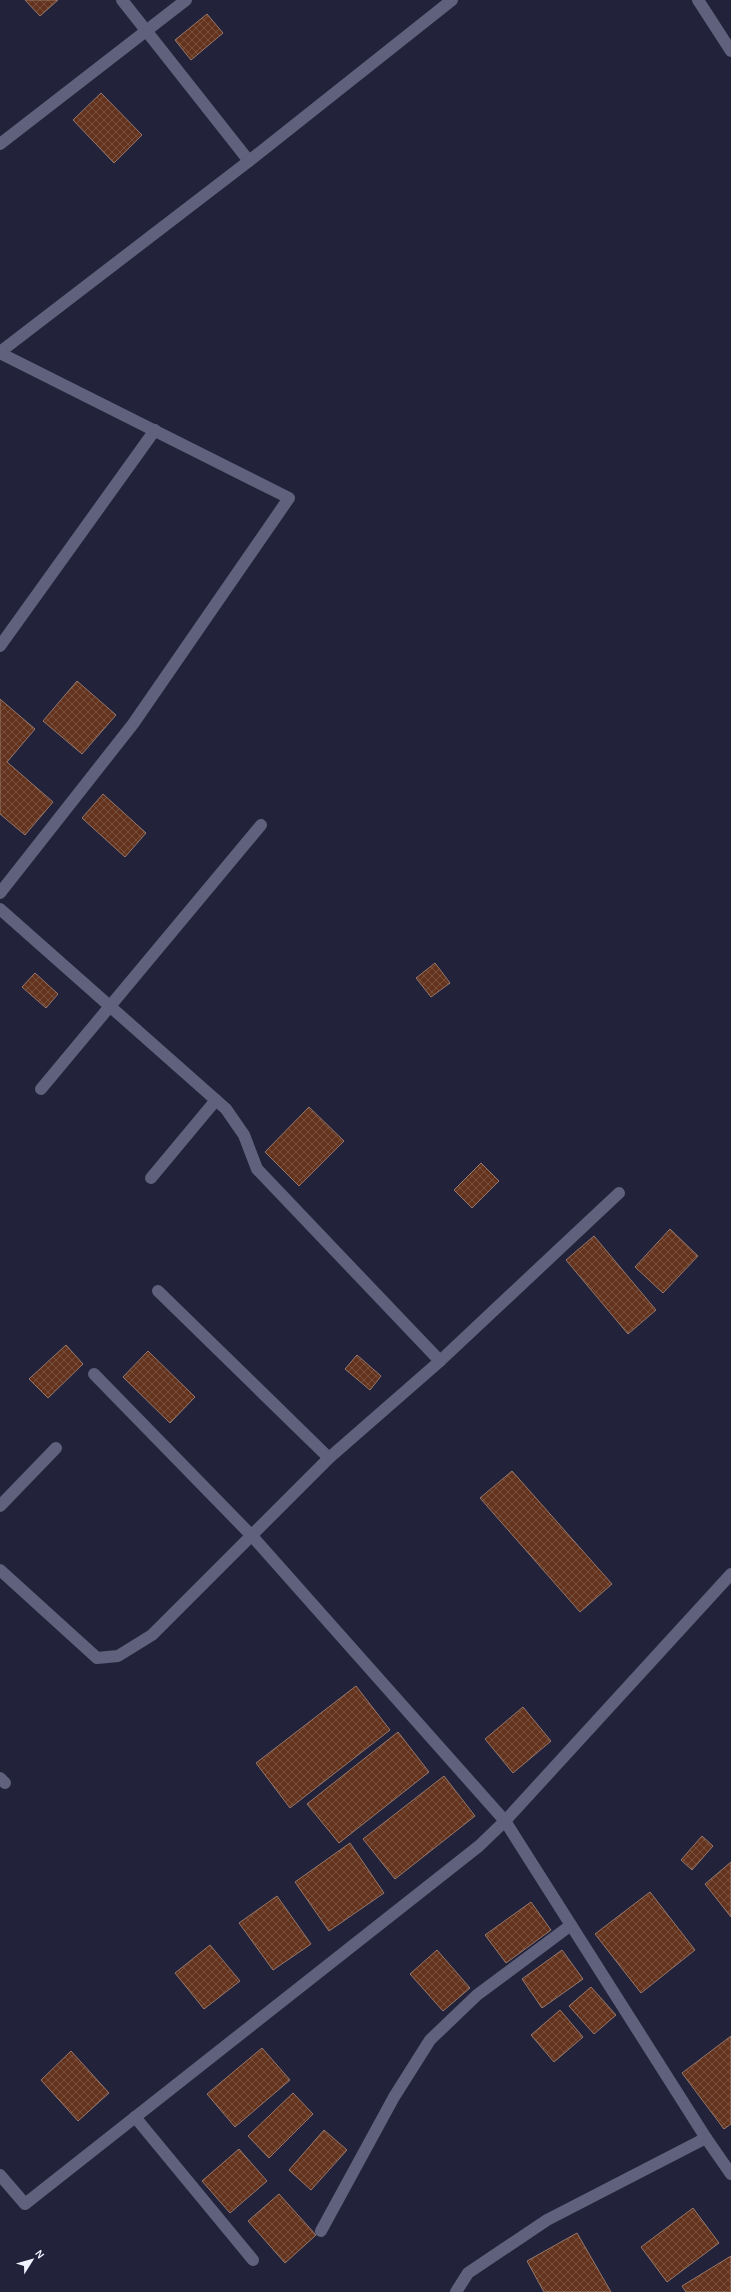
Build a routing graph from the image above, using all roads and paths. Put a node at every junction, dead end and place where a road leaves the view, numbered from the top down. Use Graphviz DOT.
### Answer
graph roads {
  1 [pos="122,0"];
  2 [pos="186,0"];
  3 [pos="452,0"];
  4 [pos="698,0"];
  5 [pos="146,30"];
  6 [pos="731,51"];
  7 [pos="0,144"];
  8 [pos="249,161"];
  9 [pos="0,353"];
  10 [pos="155,430"];
  11 [pos="0,646"];
  12 [pos="261,825"];
  13 [pos="0,893"];
  14 [pos="0,909"];
  15 [pos="110,1006"];
  16 [pos="41,1089"];
  17 [pos="216,1100"];
  18 [pos="151,1178"];
  19 [pos="619,1193"];
  20 [pos="158,1292"];
  21 [pos="440,1361"];
  22 [pos="94,1374"];
  23 [pos="56,1448"];
  24 [pos="329,1458"];
  25 [pos="0,1506"];
  26 [pos="252,1536"];
  27 [pos="0,1570"];
  28 [pos="731,1574"];
  29 [pos="505,1821"];
  30 [pos="572,1925"];
  31 [pos="134,2117"];
  32 [pos="706,2138"];
  33 [pos="731,2174"];
  34 [pos="0,2175"];
  35 [pos="321,2231"];
  36 [pos="253,2260"];
  37 [pos="456,2292"];
  1 -- 5 [label="street"];
  2 -- 5 [label="street"];
  3 -- 8 [label="street"];
  4 -- 6 [label="street"];
  5 -- 7 [label="street"];
  5 -- 8 [label="street"];
  8 -- 9 [label="street"];
  9 -- 10 [label="street"];
  10 -- 11 [label="street"];
  10 -- 13 [label="street"];
  12 -- 15 [label="street"];
  14 -- 15 [label="street"];
  15 -- 16 [label="street"];
  15 -- 17 [label="street"];
  17 -- 18 [label="street"];
  17 -- 21 [label="street"];
  19 -- 21 [label="street"];
  20 -- 24 [label="street"];
  21 -- 24 [label="street"];
  22 -- 26 [label="street"];
  23 -- 25 [label="street"];
  24 -- 26 [label="street"];
  26 -- 27 [label="street"];
  26 -- 29 [label="street"];
  28 -- 29 [label="street"];
  29 -- 30 [label="street"];
  29 -- 31 [label="street"];
  30 -- 32 [label="street"];
  30 -- 35 [label="street"];
  31 -- 34 [label="street"];
  31 -- 36 [label="street"];
  32 -- 33 [label="street"];
  32 -- 37 [label="street"];
}
